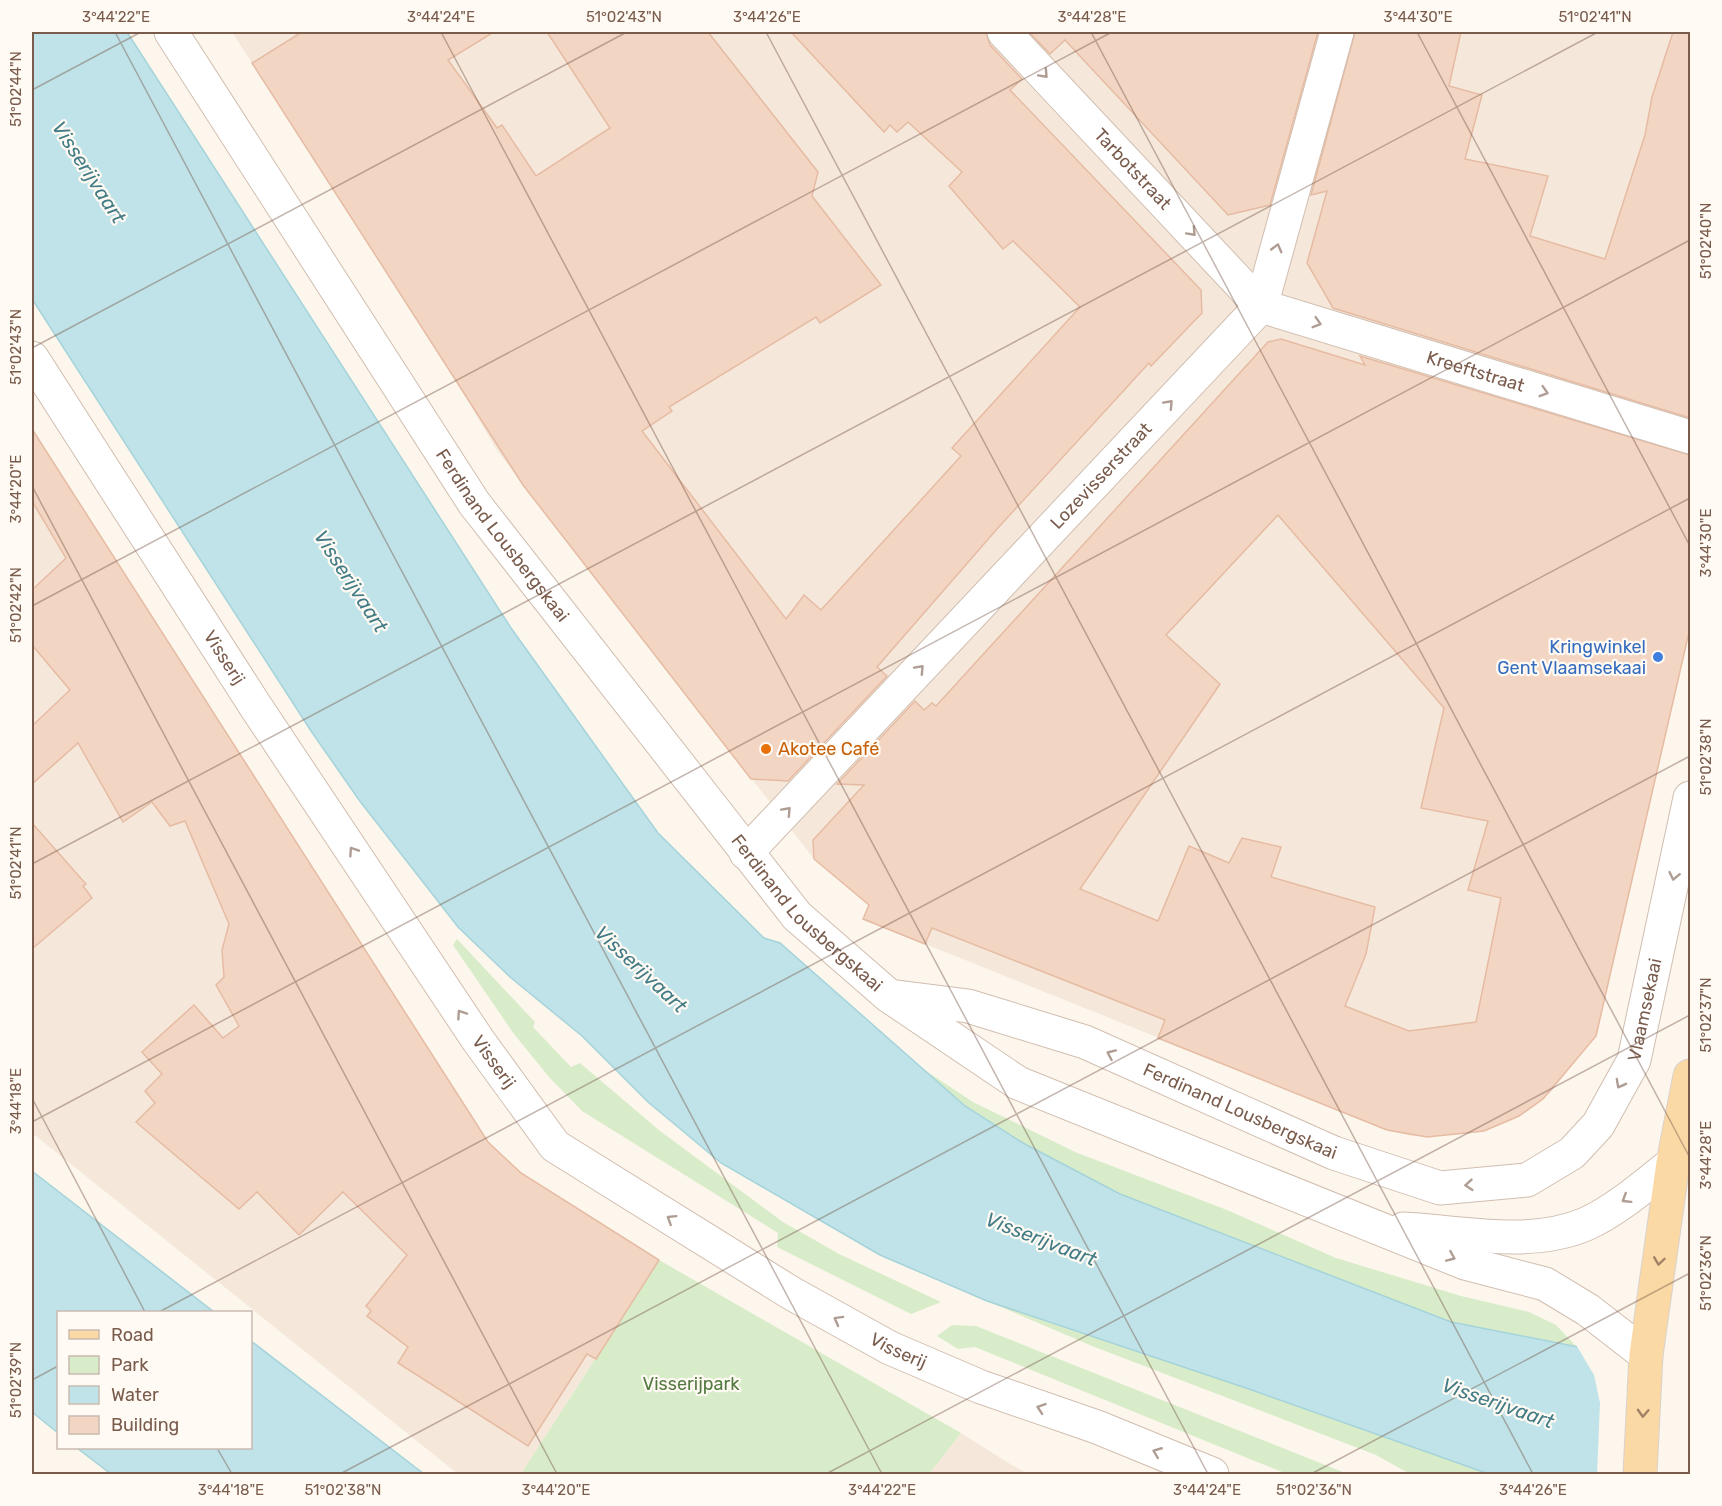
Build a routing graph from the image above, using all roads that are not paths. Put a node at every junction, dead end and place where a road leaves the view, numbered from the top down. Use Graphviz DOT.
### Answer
graph roads {
  1 [pos="171,32"];
  2 [pos="1004,32"];
  3 [pos="1337,32"];
  4 [pos="1262,306"];
  5 [pos="32,358"];
  6 [pos="1690,437"];
  7 [pos="1690,798"];
  8 [pos="746,853"];
  9 [pos="889,996"];
  10 [pos="1689,1078"];
  11 [pos="1673,1164"];
  12 [pos="1527,1180"];
  13 [pos="1377,1227"];
  14 [pos="1646,1354"];
  15 [pos="1212,1474"];
  16 [pos="1640,1474"];
  1 -- 8 [label="street, Ferdinand Lousbergskaai"];
  2 -- 4 [label="street, Tarbotstraat, one-way"];
  4 -- 3 [label="street, Lozevisserstraat, one-way"];
  4 -- 6 [label="street, Kreeftstraat, one-way"];
  8 -- 4 [label="street, Lozevisserstraat, one-way"];
  15 -- 5 [label="street, Visserij, one-way"];
  7 -- 12 [label="street, Vlaamsekaai, one-way"];
  8 -- 9 [label="street, Ferdinand Lousbergskaai"];
  12 -- 9 [label="street, Ferdinand Lousbergskaai, one-way"];
  9 -- 13 [label="street, Ferdinand Lousbergskaai"];
  10 -- 11 [label="main road"];
  11 -- 13 [label="street, Ferdinand Lousbergskaai, one-way"];
  11 -- 14 [label="main road, one-way"];
  13 -- 14 [label="street, Ferdinand Lousbergskaai, one-way"];
  14 -- 16 [label="main road, one-way"];
}
